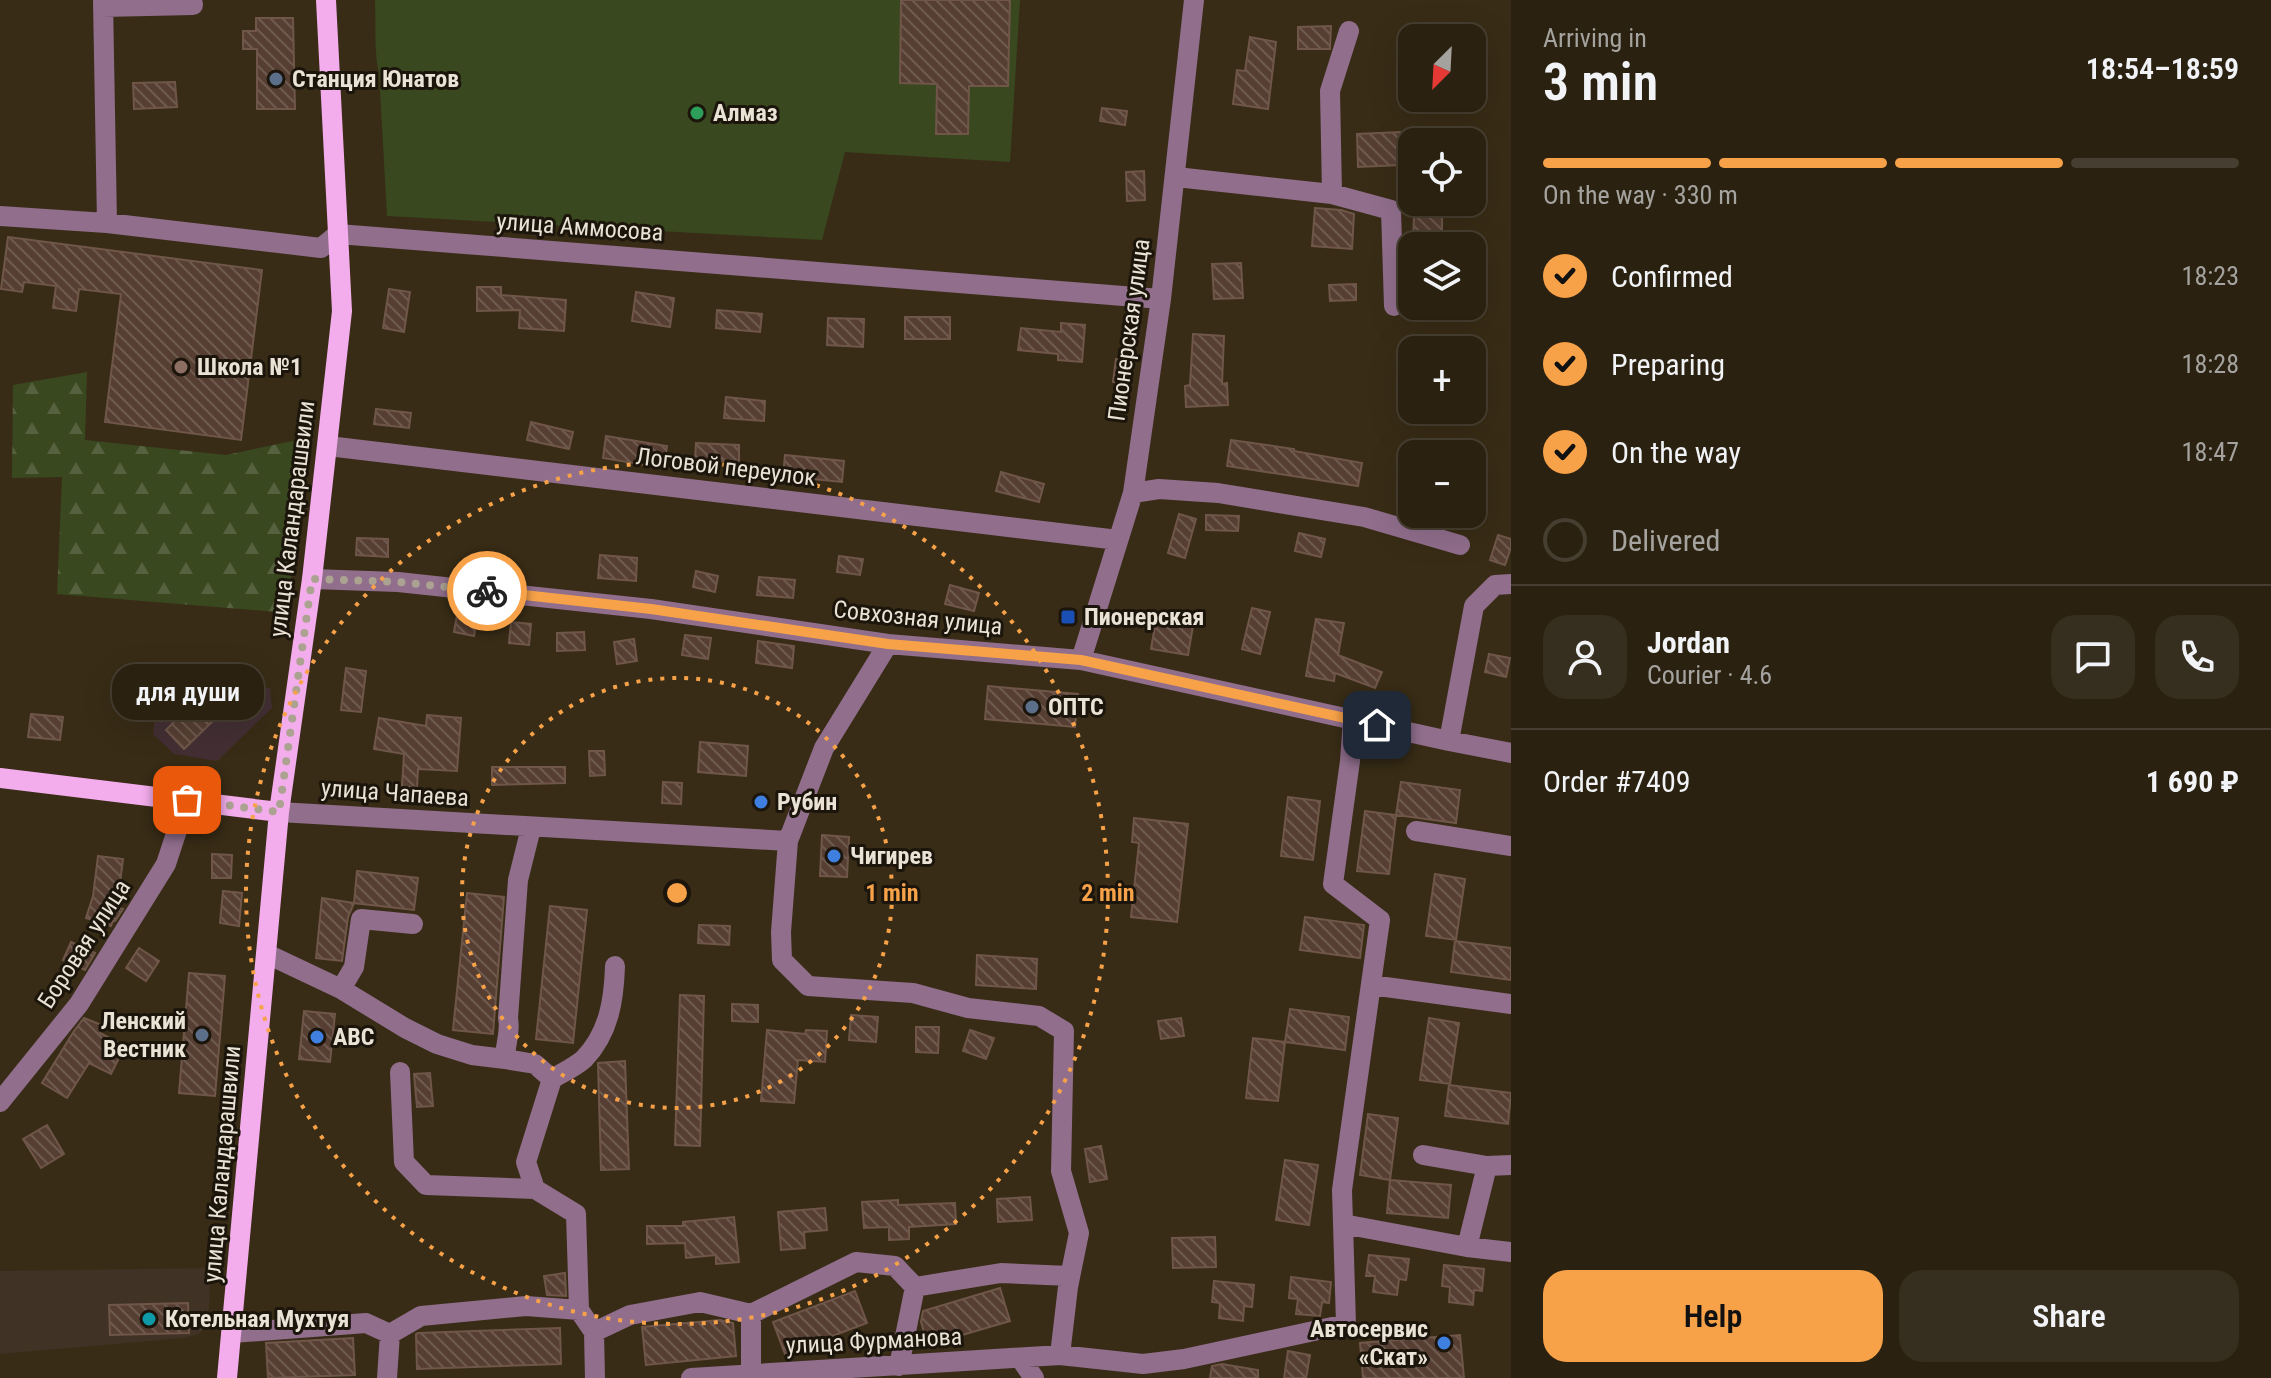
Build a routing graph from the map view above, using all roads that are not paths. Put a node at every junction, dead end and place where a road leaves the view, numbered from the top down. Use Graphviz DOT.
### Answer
graph roads {
  1 [pos="192,0"];
  2 [pos="326,0"];
  3 [pos="1194,0"];
  4 [pos="103,4"];
  5 [pos="1349,31"];
  6 [pos="1176,177"];
  7 [pos="1332,194"];
  8 [pos="0,216"];
  9 [pos="107,223"];
  10 [pos="338,234"];
  11 [pos="1161,299"];
  12 [pos="1394,306"];
  13 [pos="328,446"];
  14 [pos="1133,493"];
  15 [pos="1118,540"];
  16 [pos="1460,545"];
  17 [pos="312,579"];
  18 [pos="1511,584"];
  19 [pos="888,644"];
  20 [pos="1081,660"];
  21 [pos="1353,720"];
  22 [pos="1449,741"];
  23 [pos="1511,753"];
  24 [pos="0,778"];
  25 [pos="187,800"];
  26 [pos="279,812"];
  27 [pos="531,828"];
  28 [pos="1416,831"];
  29 [pos="788,841"];
  30 [pos="1511,846"];
  31 [pos="413,924"];
  32 [pos="267,954"];
  33 [pos="615,966"];
  34 [pos="1371,985"];
  35 [pos="341,989"];
  36 [pos="1511,1004"];
  37 [pos="505,1059"];
  38 [pos="400,1072"];
  39 [pos="552,1079"];
  40 [pos="0,1102"];
  41 [pos="1423,1155"];
  42 [pos="1511,1165"];
  43 [pos="1487,1166"];
  44 [pos="535,1189"];
  45 [pos="1343,1224"];
  46 [pos="1467,1247"];
  47 [pos="1511,1252"];
  48 [pos="1070,1276"];
  49 [pos="915,1287"];
  50 [pos="579,1310"];
  51 [pos="751,1314"];
  52 [pos="594,1332"];
  53 [pos="232,1333"];
  54 [pos="390,1334"];
  55 [pos="1060,1355"];
  56 [pos="1020,1358"];
  57 [pos="899,1366"];
  58 [pos="875,1373"];
  59 [pos="751,1376"];
  60 [pos="227,1378"];
  61 [pos="387,1378"];
  62 [pos="595,1378"];
  63 [pos="691,1378"];
  64 [pos="1034,1378"];
  1 -- 4 [label="street"];
  2 -- 10 [label="main road, улица Каландарашвили"];
  3 -- 6 [label="street, Пионерская улица"];
  4 -- 9 [label="street"];
  5 -- 7 [label="street"];
  6 -- 7 [label="street"];
  6 -- 11 [label="street, Пионерская улица"];
  7 -- 12 [label="street"];
  8 -- 9 [label="street, улица Аммосова"];
  9 -- 10 [label="street, улица Аммосова"];
  10 -- 11 [label="street, улица Аммосова"];
  10 -- 13 [label="main road, улица Каландарашвили"];
  11 -- 14 [label="street, Пионерская улица"];
  13 -- 15 [label="street, Логовой переулок"];
  13 -- 17 [label="main road, улица Каландарашвили"];
  14 -- 15 [label="street, Пионерская улица"];
  14 -- 16 [label="street"];
  15 -- 20 [label="street, Пионерская улица"];
  17 -- 19 [label="street, Совхозная улица"];
  17 -- 26 [label="main road, улица Каландарашвили"];
  18 -- 22 [label="street"];
  19 -- 20 [label="street, Совхозная улица"];
  19 -- 29 [label="street"];
  20 -- 21 [label="street, Совхозная улица"];
  21 -- 22 [label="street, Совхозная улица"];
  21 -- 34 [label="street"];
  22 -- 23 [label="street, Совхозная улица"];
  24 -- 25 [label="main road, улица Чапаева"];
  25 -- 26 [label="main road, улица Чапаева"];
  25 -- 40 [label="street, Боровая улица"];
  26 -- 27 [label="street, улица Чапаева"];
  26 -- 32 [label="main road, улица Каландарашвили"];
  27 -- 29 [label="street, улица Чапаева"];
  27 -- 37 [label="street"];
  28 -- 30 [label="street"];
  29 -- 48 [label="street"];
  31 -- 35 [label="street"];
  32 -- 35 [label="street"];
  32 -- 53 [label="main road, улица Каландарашвили"];
  33 -- 39 [label="street"];
  34 -- 36 [label="street"];
  34 -- 45 [label="street"];
  35 -- 37 [label="street"];
  37 -- 39 [label="street"];
  38 -- 44 [label="street"];
  39 -- 44 [label="street"];
  41 -- 43 [label="street"];
  42 -- 43 [label="street"];
  43 -- 46 [label="street"];
  44 -- 50 [label="street"];
  45 -- 46 [label="street"];
  45 -- 55 [label="street, улица Фурманова"];
  46 -- 47 [label="street"];
  48 -- 49 [label="street"];
  48 -- 55 [label="street"];
  49 -- 51 [label="street"];
  49 -- 57 [label="street"];
  50 -- 52 [label="street"];
  50 -- 54 [label="street"];
  51 -- 52 [label="street"];
  51 -- 59 [label="street"];
  52 -- 62 [label="street"];
  53 -- 54 [label="street"];
  53 -- 60 [label="main road, улица Каландарашвили"];
  54 -- 61 [label="street"];
  55 -- 56 [label="street, улица Фурманова"];
  56 -- 57 [label="street, улица Фурманова"];
  56 -- 64 [label="street"];
  57 -- 58 [label="street, улица Фурманова"];
  58 -- 59 [label="street, улица Фурманова"];
  59 -- 63 [label="street, улица Фурманова"];
}
